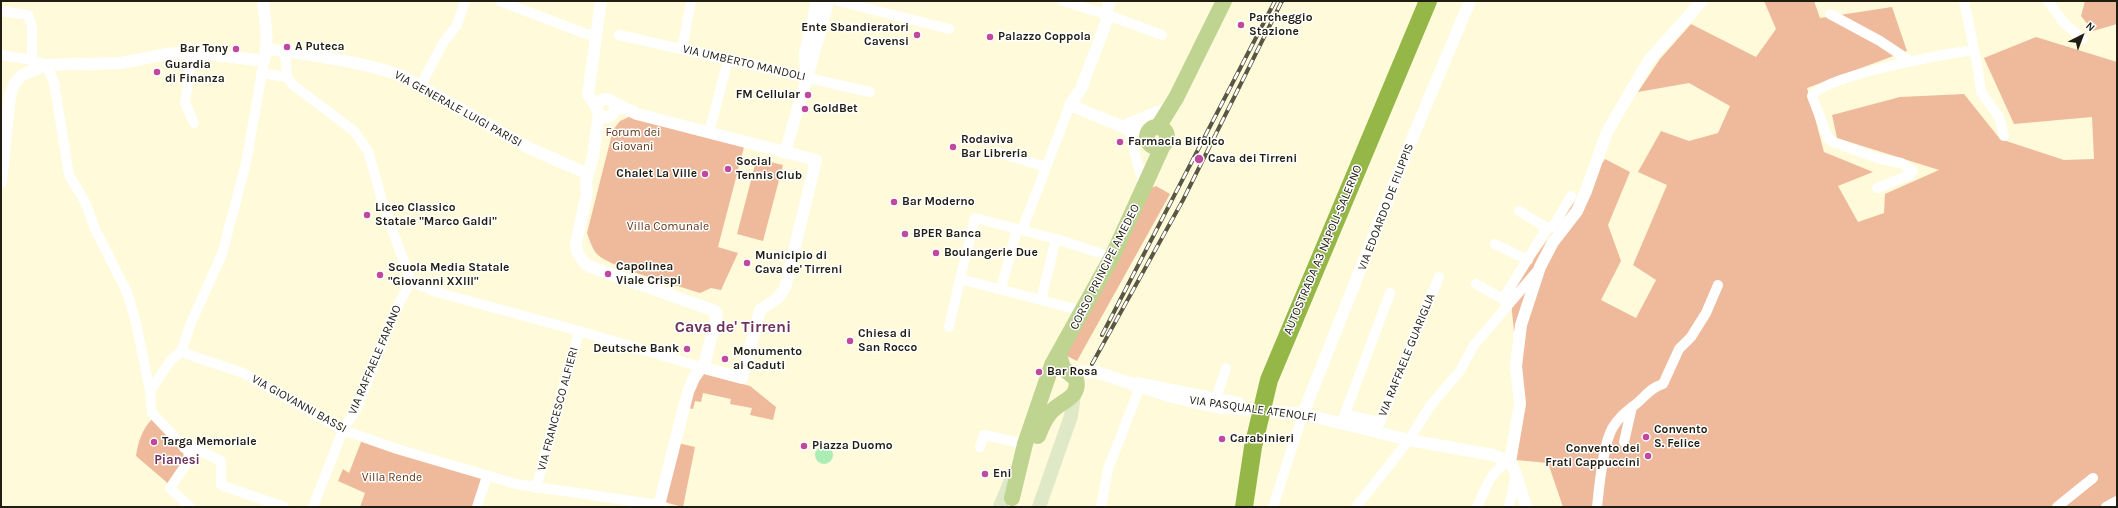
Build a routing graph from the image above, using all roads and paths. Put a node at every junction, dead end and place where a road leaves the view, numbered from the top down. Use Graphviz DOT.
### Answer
graph roads {
  1 [pos="263,1"];
  2 [pos="465,1"];
  3 [pos="500,1"];
  4 [pos="601,1"];
  5 [pos="691,1"];
  6 [pos="817,1"];
  7 [pos="828,1"];
  8 [pos="838,1"];
  9 [pos="1064,1"];
  10 [pos="1110,1"];
  11 [pos="1224,1"];
  12 [pos="1415,1"];
  13 [pos="1428,1"];
  14 [pos="1470,1"];
  15 [pos="1702,1"];
  16 [pos="1964,1"];
  17 [pos="2048,1"];
  18 [pos="1,11"];
  19 [pos="1105,14"];
  20 [pos="1830,14"];
  21 [pos="949,29"];
  22 [pos="596,35"];
  23 [pos="619,35"];
  24 [pos="1162,35"];
  25 [pos="2083,39"];
  26 [pos="682,49"];
  27 [pos="1973,50"];
  28 [pos="284,51"];
  29 [pos="192,52"];
  30 [pos="1,55"];
  31 [pos="265,55"];
  32 [pos="32,60"];
  33 [pos="728,60"];
  34 [pos="1910,61"];
  35 [pos="46,65"];
  36 [pos="261,73"];
  37 [pos="287,77"];
  38 [pos="806,77"];
  39 [pos="420,87"];
  40 [pos="870,92"];
  41 [pos="1071,103"];
  42 [pos="1171,106"];
  43 [pos="606,110"];
  44 [pos="194,123"];
  45 [pos="1128,126"];
  46 [pos="709,133"];
  47 [pos="2004,136"];
  48 [pos="1156,137"];
  49 [pos="3,141"];
  50 [pos="997,152"];
  51 [pos="785,153"];
  52 [pos="1046,167"];
  53 [pos="587,178"];
  54 [pos="1,182"];
  55 [pos="1146,183"];
  56 [pos="1877,188"];
  57 [pos="1571,196"];
  58 [pos="1519,211"];
  59 [pos="1547,228"];
  60 [pos="1019,230"];
  61 [pos="1056,239"];
  62 [pos="1495,244"];
  63 [pos="1112,257"];
  64 [pos="1528,260"];
  65 [pos="1540,267"];
  66 [pos="1439,277"];
  67 [pos="960,279"];
  68 [pos="411,281"];
  69 [pos="1476,284"];
  70 [pos="1718,285"];
  71 [pos="1001,289"];
  72 [pos="1390,293"];
  73 [pos="1041,300"];
  74 [pos="1505,302"];
  75 [pos="1083,311"];
  76 [pos="949,327"];
  77 [pos="579,331"];
  78 [pos="181,352"];
  79 [pos="1059,355"];
  80 [pos="701,367"];
  81 [pos="1226,368"];
  82 [pos="1068,372"];
  83 [pos="1096,372"];
  84 [pos="1048,381"];
  85 [pos="1123,381"];
  86 [pos="1140,387"];
  87 [pos="150,391"];
  88 [pos="1078,392"];
  89 [pos="1216,398"];
  90 [pos="1239,402"];
  91 [pos="1632,407"];
  92 [pos="1303,414"];
  93 [pos="1343,419"];
  94 [pos="343,430"];
  95 [pos="1410,440"];
  96 [pos="1624,442"];
  97 [pos="1025,444"];
  98 [pos="980,447"];
  99 [pos="184,448"];
  100 [pos="1510,462"];
  101 [pos="1516,474"];
  102 [pos="487,476"];
  103 [pos="2093,478"];
  104 [pos="536,488"];
  105 [pos="2117,501"];
  106 [pos="1007,504"];
  107 [pos="661,506"];
  108 [pos="190,507"];
  109 [pos="284,507"];
  110 [pos="313,507"];
  111 [pos="477,507"];
  112 [pos="1039,507"];
  113 [pos="1101,507"];
  114 [pos="1232,507"];
  115 [pos="1244,507"];
  116 [pos="1273,507"];
  117 [pos="1356,507"];
  118 [pos="1477,507"];
  119 [pos="1509,507"];
  120 [pos="1526,507"];
  121 [pos="1596,507"];
  122 [pos="2058,507"];
  123 [pos="2106,507"];
  1 -- 31 [label="street"];
  2 -- 39 [label="street"];
  3 -- 22 [label="street"];
  4 -- 22 [label="street"];
  5 -- 26 [label="street"];
  6 -- 38 [label="street"];
  7 -- 38 [label="street"];
  8 -- 21 [label="street"];
  9 -- 19 [label="street"];
  10 -- 19 [label="street"];
  11 -- 42 [label="main road"];
  12 -- 114 [label="highway, AUTOSTRADA A3 NAPOLI-SALERNO"];
  13 -- 115 [label="highway, AUTOSTRADA A3 NAPOLI-SALERNO"];
  14 -- 92 [label="street, VIA EDOARDO DE FILIPPIS"];
  15 -- 65 [label="street"];
  16 -- 27 [label="street"];
  17 -- 25 [label="street"];
  18 -- 32 [label="street"];
  19 -- 24 [label="street"];
  19 -- 41 [label="street"];
  20 -- 34 [label="street"];
  22 -- 43 [label="street"];
  23 -- 26 [label="street, VIA UMBERTO MANDOLI"];
  26 -- 33 [label="street, VIA UMBERTO MANDOLI"];
  27 -- 34 [label="street"];
  27 -- 47 [label="street"];
  28 -- 31 [label="street, VIA GENERALE LUIGI PARISI"];
  28 -- 37 [label="street"];
  28 -- 39 [label="street, VIA GENERALE LUIGI PARISI"];
  29 -- 31 [label="street, VIA GENERALE LUIGI PARISI"];
  29 -- 35 [label="street, VIA GENERALE LUIGI PARISI"];
  29 -- 44 [label="street"];
  30 -- 32 [label="street, VIA GENERALE LUIGI PARISI"];
  31 -- 36 [label="street"];
  32 -- 35 [label="street, VIA GENERALE LUIGI PARISI"];
  33 -- 38 [label="street, VIA UMBERTO MANDOLI"];
  33 -- 46 [label="street"];
  34 -- 56 [label="street"];
  35 -- 49 [label="street"];
  35 -- 87 [label="street"];
  36 -- 37 [label="street"];
  36 -- 78 [label="street"];
  37 -- 68 [label="street"];
  38 -- 40 [label="street, VIA UMBERTO MANDOLI"];
  38 -- 51 [label="street"];
  39 -- 53 [label="street, VIA GENERALE LUIGI PARISI"];
  41 -- 45 [label="street"];
  41 -- 52 [label="street"];
  42 -- 45 [label="street"];
  42 -- 48 [label="main road"];
  43 -- 46 [label="street"];
  43 -- 53 [label="street"];
  45 -- 48 [label="street"];
  45 -- 55 [label="street"];
  46 -- 51 [label="street"];
  48 -- 55 [label="main road"];
  49 -- 54 [label="street"];
  50 -- 52 [label="street"];
  51 -- 80 [label="street"];
  52 -- 60 [label="street"];
  53 -- 80 [label="street"];
  53 -- 80 [label="street"];
  55 -- 63 [label="main road, CORSO PRINCIPE AMEDEO"];
  57 -- 59 [label="street"];
  58 -- 59 [label="street"];
  59 -- 64 [label="street"];
  60 -- 61 [label="street"];
  60 -- 67 [label="street"];
  60 -- 71 [label="street"];
  61 -- 63 [label="street"];
  61 -- 73 [label="street"];
  62 -- 64 [label="street"];
  63 -- 75 [label="main road, CORSO PRINCIPE AMEDEO"];
  64 -- 74 [label="street"];
  65 -- 74 [label="street"];
  65 -- 100 [label="street"];
  66 -- 93 [label="street, VIA RAFFAELE GUARIGLIA"];
  67 -- 71 [label="street"];
  67 -- 76 [label="street"];
  68 -- 77 [label="street"];
  68 -- 94 [label="street, VIA RAFFAELE FARANO"];
  69 -- 74 [label="street"];
  70 -- 91 [label="street"];
  71 -- 73 [label="street"];
  72 -- 93 [label="street"];
  73 -- 75 [label="street"];
  74 -- 95 [label="street"];
  75 -- 79 [label="main road, CORSO PRINCIPE AMEDEO"];
  77 -- 80 [label="street"];
  77 -- 104 [label="street, VIA FRANCESCO ALFIERI"];
  78 -- 87 [label="street"];
  78 -- 94 [label="street, VIA GIOVANNI BASSI"];
  79 -- 82 [label="main road"];
  79 -- 84 [label="main road, CORSO PRINCIPE AMEDEO"];
  80 -- 107 [label="street"];
  81 -- 89 [label="street"];
  82 -- 83 [label="street, VIA PASQUALE ATENOLFI"];
  82 -- 84 [label="main road"];
  82 -- 88 [label="main road"];
  83 -- 85 [label="street, VIA PASQUALE ATENOLFI"];
  83 -- 88 [label="street"];
  84 -- 97 [label="main road, CORSO PRINCIPE AMEDEO"];
  85 -- 86 [label="street, VIA PASQUALE ATENOLFI"];
  85 -- 89 [label="street"];
  86 -- 92 [label="street, VIA PASQUALE ATENOLFI"];
  86 -- 113 [label="street"];
  87 -- 99 [label="street"];
  88 -- 106 [label="main road"];
  88 -- 112 [label="main road"];
  89 -- 90 [label="street"];
  91 -- 96 [label="street"];
  91 -- 121 [label="street"];
  92 -- 93 [label="street, VIA PASQUALE ATENOLFI"];
  92 -- 116 [label="street"];
  93 -- 95 [label="street, VIA PASQUALE ATENOLFI"];
  94 -- 102 [label="street, VIA GIOVANNI BASSI"];
  94 -- 110 [label="street, VIA RAFFAELE FARANO"];
  95 -- 100 [label="street, VIA PASQUALE ATENOLFI"];
  95 -- 117 [label="street"];
  97 -- 98 [label="street"];
  97 -- 106 [label="main road, CORSO PRINCIPE AMEDEO"];
  99 -- 108 [label="street"];
  99 -- 109 [label="street"];
  100 -- 101 [label="street"];
  100 -- 118 [label="street"];
  101 -- 119 [label="street"];
  101 -- 120 [label="street"];
  102 -- 104 [label="street, VIA GIOVANNI BASSI"];
  102 -- 111 [label="street"];
  103 -- 122 [label="street"];
  104 -- 107 [label="street, VIA GIOVANNI BASSI"];
  105 -- 123 [label="street"];
}
